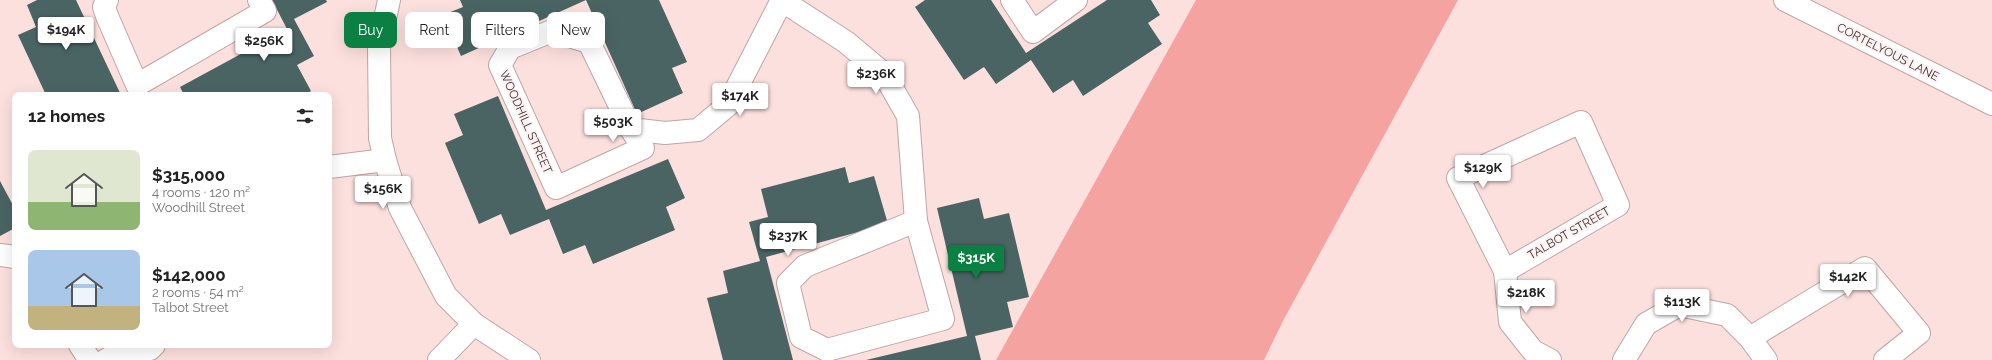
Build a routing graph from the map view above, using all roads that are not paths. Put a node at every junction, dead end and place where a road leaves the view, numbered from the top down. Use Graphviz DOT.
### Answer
graph roads {
  1 [pos="107,0"];
  2 [pos="258,0"];
  3 [pos="389,0"];
  4 [pos="782,0"];
  5 [pos="1012,0"];
  6 [pos="1076,0"];
  7 [pos="1785,0"];
  8 [pos="139,90"];
  9 [pos="1992,104"];
  10 [pos="631,129"];
  11 [pos="385,160"];
  12 [pos="332,167"];
  13 [pos="916,221"];
  14 [pos="0,255"];
  15 [pos="12,257"];
  16 [pos="1504,271"];
  17 [pos="474,324"];
  18 [pos="1750,338"];
  19 [pos="82,348"];
  20 [pos="151,348"];
  21 [pos="90,360"];
  22 [pos="106,360"];
  23 [pos="439,360"];
  24 [pos="529,360"];
  25 [pos="1550,360"];
  26 [pos="1624,360"];
  27 [pos="1766,360"];
  28 [pos="1884,360"];
  1 -- 8 [label="street"];
  2 -- 8 [label="street"];
  3 -- 11 [label="street"];
  4 -- 10 [label="street"];
  4 -- 13 [label="street"];
  5 -- 6 [label="street"];
  7 -- 9 [label="street, CORTELYOUS LANE"];
  10 -- 10 [label="street, WOODHILL STREET"];
  11 -- 12 [label="street"];
  11 -- 17 [label="street"];
  13 -- 13 [label="street"];
  14 -- 15 [label="street"];
  16 -- 16 [label="street, TALBOT STREET"];
  16 -- 25 [label="street, TALBOT STREET"];
  17 -- 23 [label="street"];
  17 -- 24 [label="street"];
  18 -- 26 [label="street"];
  18 -- 27 [label="street"];
  18 -- 28 [label="street"];
  19 -- 21 [label="street"];
  20 -- 22 [label="street"];
}
